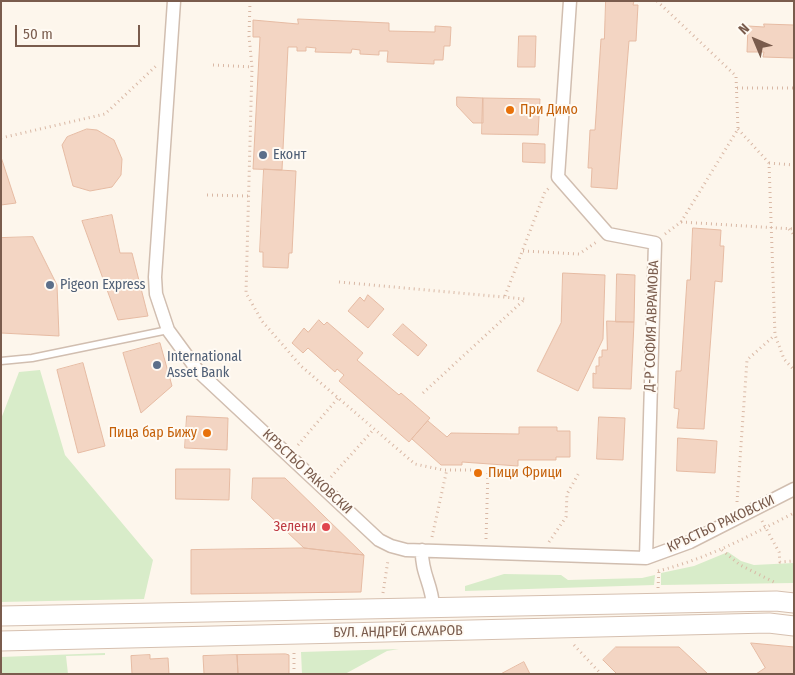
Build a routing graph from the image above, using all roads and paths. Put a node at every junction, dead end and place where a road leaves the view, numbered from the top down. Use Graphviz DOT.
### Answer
graph roads {
  1 [pos="174,1"];
  2 [pos="250,1"];
  3 [pos="570,1"];
  4 [pos="657,1"];
  5 [pos="158,64"];
  6 [pos="213,65"];
  7 [pos="252,67"];
  8 [pos="737,88"];
  9 [pos="794,88"];
  10 [pos="738,130"];
  11 [pos="1,138"];
  12 [pos="769,163"];
  13 [pos="794,165"];
  14 [pos="558,177"];
  15 [pos="207,195"];
  16 [pos="248,196"];
  17 [pos="681,222"];
  18 [pos="770,228"];
  19 [pos="788,229"];
  20 [pos="794,229"];
  21 [pos="608,234"];
  22 [pos="794,235"];
  23 [pos="655,243"];
  24 [pos="523,251"];
  25 [pos="339,282"];
  26 [pos="505,296"];
  27 [pos="168,330"];
  28 [pos="775,335"];
  29 [pos="1,361"];
  30 [pos="794,370"];
  31 [pos="423,393"];
  32 [pos="338,398"];
  33 [pos="374,429"];
  34 [pos="288,455"];
  35 [pos="447,470"];
  36 [pos="474,470"];
  37 [pos="488,470"];
  38 [pos="580,471"];
  39 [pos="322,487"];
  40 [pos="794,489"];
  41 [pos="755,509"];
  42 [pos="794,513"];
  43 [pos="736,518"];
  44 [pos="766,528"];
  45 [pos="722,550"];
  46 [pos="426,551"];
  47 [pos="485,553"];
  48 [pos="660,553"];
  49 [pos="540,554"];
  50 [pos="388,558"];
  51 [pos="646,558"];
  52 [pos="794,561"];
  53 [pos="659,570"];
  54 [pos="652,572"];
  55 [pos="781,586"];
  56 [pos="658,588"];
  57 [pos="382,594"];
  58 [pos="794,603"];
  59 [pos="433,606"];
  60 [pos="1,616"];
  61 [pos="794,626"];
  62 [pos="568,638"];
  63 [pos="1,641"];
  64 [pos="294,647"];
  65 [pos="294,674"];
  66 [pos="601,674"];
  1 -- 27 [label="street, КРЪСТЬО РАКОВСКИ"];
  2 -- 7 [label="path"];
  3 -- 14 [label="street"];
  4 -- 8 [label="path"];
  5 -- 11 [label="path"];
  6 -- 7 [label="path"];
  7 -- 16 [label="path"];
  8 -- 9 [label="path"];
  8 -- 10 [label="path"];
  10 -- 12 [label="path"];
  10 -- 17 [label="path"];
  12 -- 13 [label="path"];
  12 -- 18 [label="path"];
  14 -- 21 [label="street"];
  14 -- 24 [label="path"];
  15 -- 16 [label="path"];
  16 -- 32 [label="path"];
  17 -- 18 [label="path"];
  17 -- 23 [label="path"];
  18 -- 19 [label="path"];
  18 -- 28 [label="path"];
  19 -- 20 [label="path"];
  19 -- 22 [label="path"];
  21 -- 23 [label="street, Д-Р СОФИЯ АВРАМОВА"];
  21 -- 24 [label="path"];
  23 -- 51 [label="street, Д-Р СОФИЯ АВРАМОВА"];
  24 -- 26 [label="path"];
  25 -- 26 [label="path"];
  26 -- 31 [label="path"];
  27 -- 29 [label="lane"];
  27 -- 34 [label="street, КРЪСТЬО РАКОВСКИ"];
  28 -- 30 [label="path"];
  28 -- 43 [label="path"];
  32 -- 33 [label="path"];
  32 -- 34 [label="path"];
  33 -- 35 [label="path"];
  33 -- 39 [label="path"];
  34 -- 39 [label="street, КРЪСТЬО РАКОВСКИ"];
  35 -- 36 [label="path"];
  35 -- 46 [label="path"];
  37 -- 47 [label="path"];
  38 -- 49 [label="path"];
  39 -- 46 [label="street, КРЪСТЬО РАКОВСКИ"];
  40 -- 41 [label="street, КРЪСТЬО РАКОВСКИ"];
  41 -- 43 [label="street, КРЪСТЬО РАКОВСКИ"];
  41 -- 44 [label="path"];
  42 -- 44 [label="path"];
  43 -- 48 [label="street, КРЪСТЬО РАКОВСКИ"];
  44 -- 45 [label="path"];
  44 -- 52 [label="path"];
  45 -- 53 [label="path"];
  45 -- 55 [label="path"];
  46 -- 47 [label="street, КРЪСТЬО РАКОВСКИ"];
  46 -- 59 [label="street"];
  47 -- 49 [label="street, КРЪСТЬО РАКОВСКИ"];
  48 -- 51 [label="street, КРЪСТЬО РАКОВСКИ"];
  48 -- 53 [label="path"];
  49 -- 51 [label="street, КРЪСТЬО РАКОВСКИ"];
  50 -- 57 [label="path"];
  53 -- 54 [label="path"];
  53 -- 56 [label="path"];
  58 -- 59 [label="main road, БУЛ. АНДРЕЙ САХАРОВ"];
  59 -- 60 [label="main road, БУЛ. АНДРЕЙ САХАРОВ"];
  61 -- 63 [label="main road, БУЛ. АНДРЕЙ САХАРОВ"];
  62 -- 66 [label="path"];
  64 -- 65 [label="path"];
}
